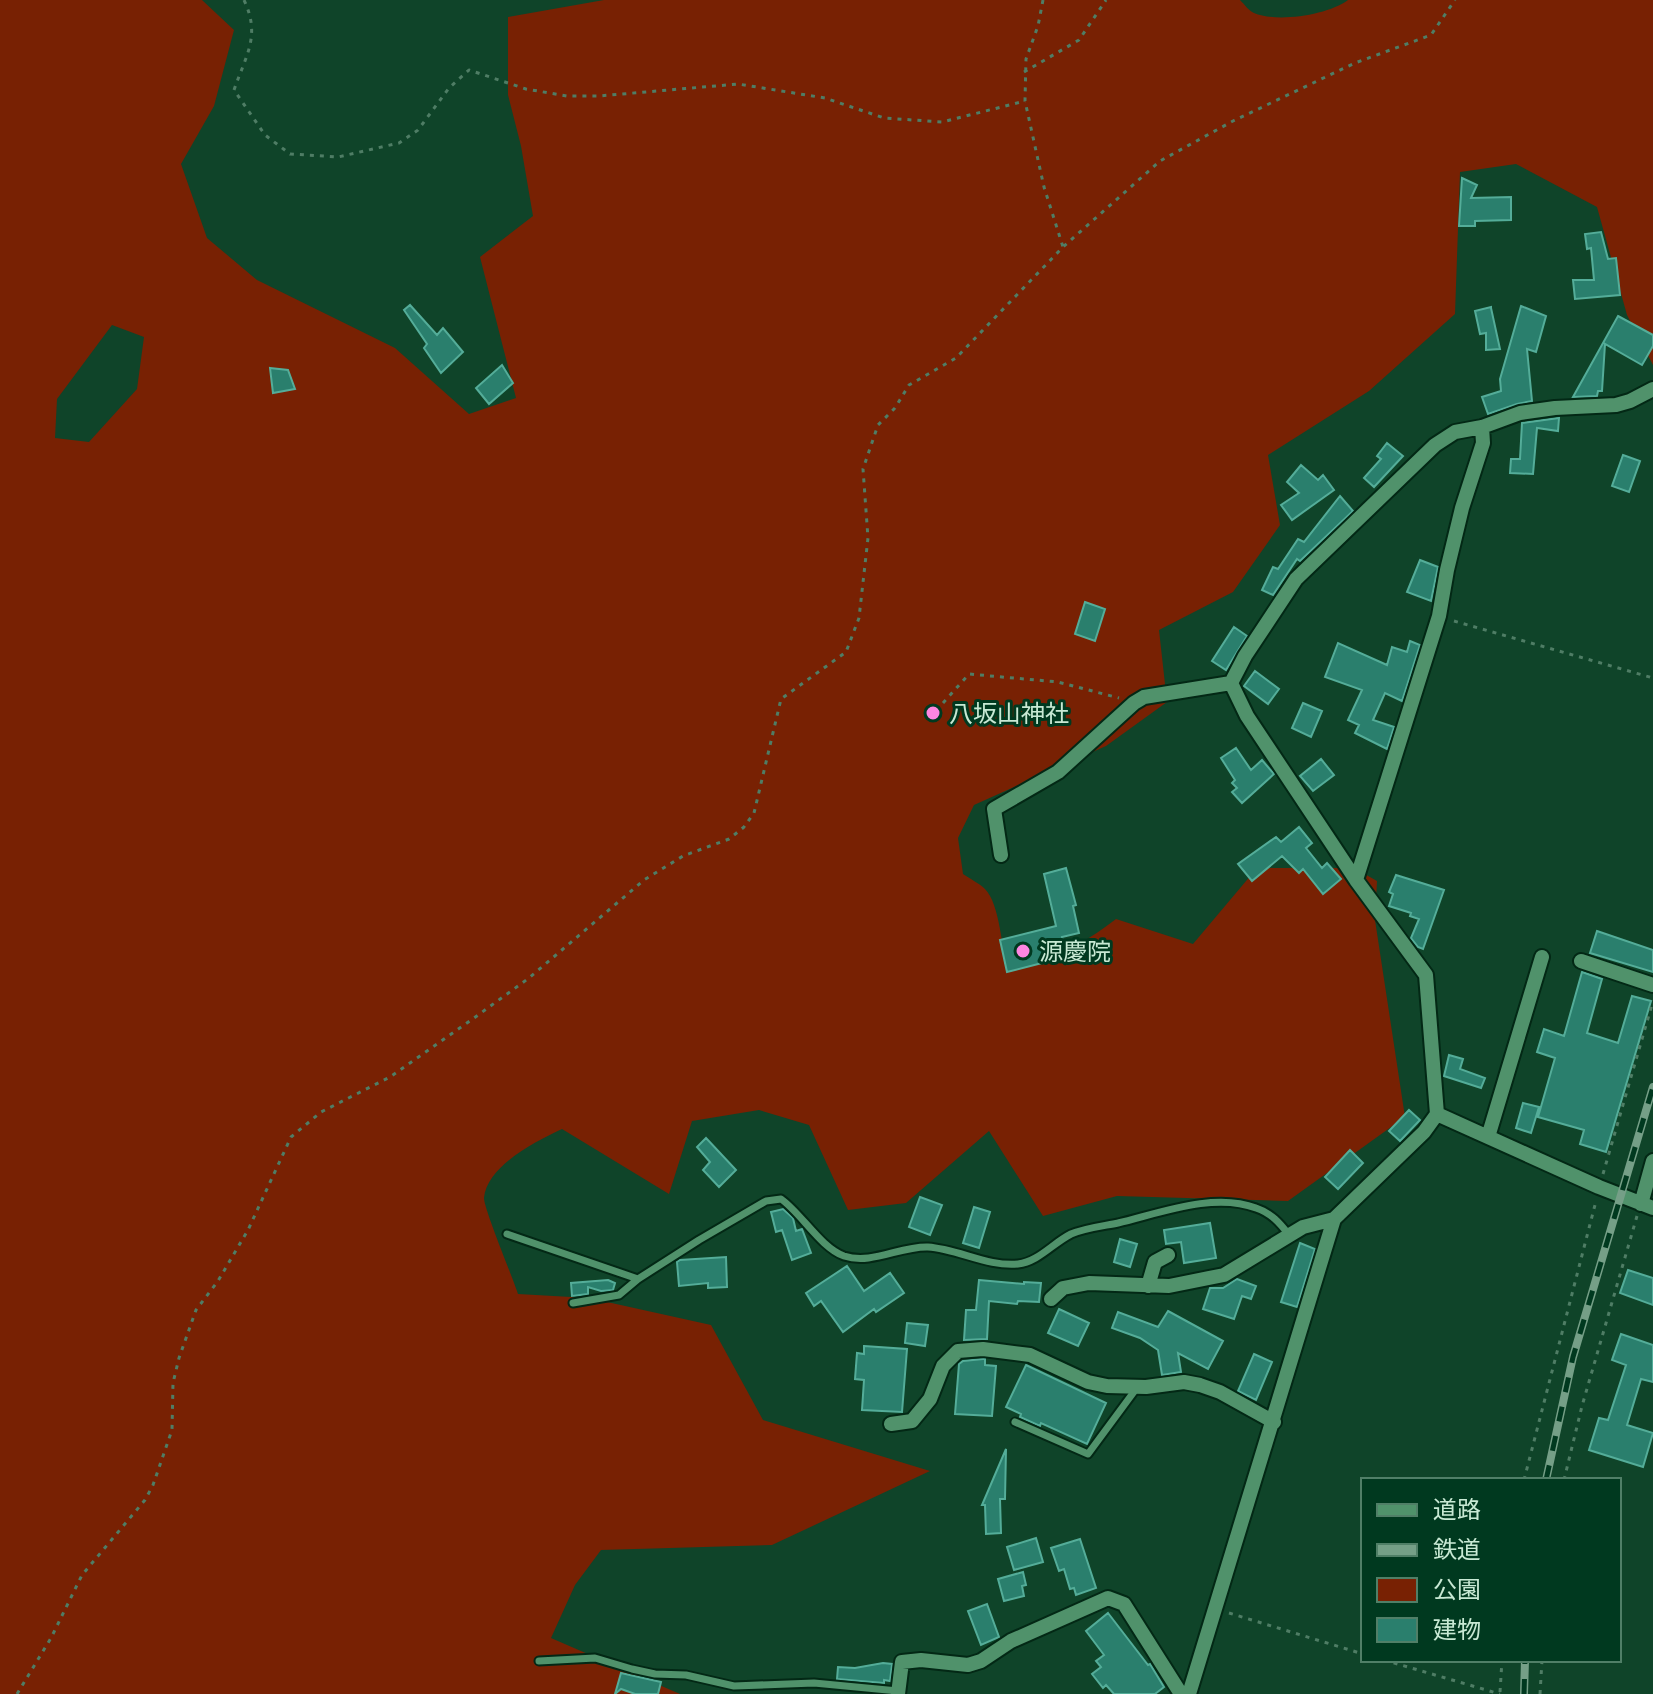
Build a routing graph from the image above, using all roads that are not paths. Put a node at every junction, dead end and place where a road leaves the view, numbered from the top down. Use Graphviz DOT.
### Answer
graph roads {
  1 [pos="1653,389"];
  2 [pos="1482,427"];
  3 [pos="1231,683"];
  4 [pos="1001,855"];
  5 [pos="1356,880"];
  6 [pos="1542,957"];
  7 [pos="1581,961"];
  8 [pos="1653,985"];
  9 [pos="1437,1114"];
  10 [pos="1488,1137"];
  11 [pos="1653,1161"];
  12 [pos="1647,1206"];
  13 [pos="1334,1219"];
  14 [pos="507,1234"];
  15 [pos="1290,1236"];
  16 [pos="1168,1255"];
  17 [pos="638,1279"];
  18 [pos="1148,1286"];
  19 [pos="1051,1299"];
  20 [pos="573,1303"];
  21 [pos="1137,1387"];
  22 [pos="1015,1422"];
  23 [pos="1274,1422"];
  24 [pos="891,1424"];
  25 [pos="539,1661"];
  26 [pos="898,1693"];
  27 [pos="1181,1694"];
  28 [pos="1189,1694"];
  1 -- 2 [label="street"];
  2 -- 3 [label="street"];
  2 -- 5 [label="street"];
  3 -- 4 [label="street"];
  3 -- 5 [label="street"];
  5 -- 9 [label="street"];
  6 -- 10 [label="street"];
  7 -- 8 [label="street"];
  9 -- 10 [label="street"];
  9 -- 13 [label="street"];
  10 -- 12 [label="street"];
  11 -- 12 [label="street"];
  13 -- 15 [label="street"];
  13 -- 23 [label="street"];
  14 -- 17 [label="lane"];
  15 -- 17 [label="lane"];
  15 -- 18 [label="street"];
  16 -- 18 [label="street"];
  17 -- 20 [label="lane"];
  18 -- 19 [label="street"];
  21 -- 22 [label="lane"];
  21 -- 23 [label="street"];
  21 -- 24 [label="street"];
  23 -- 28 [label="street"];
  25 -- 26 [label="lane"];
  26 -- 27 [label="street"];
}
